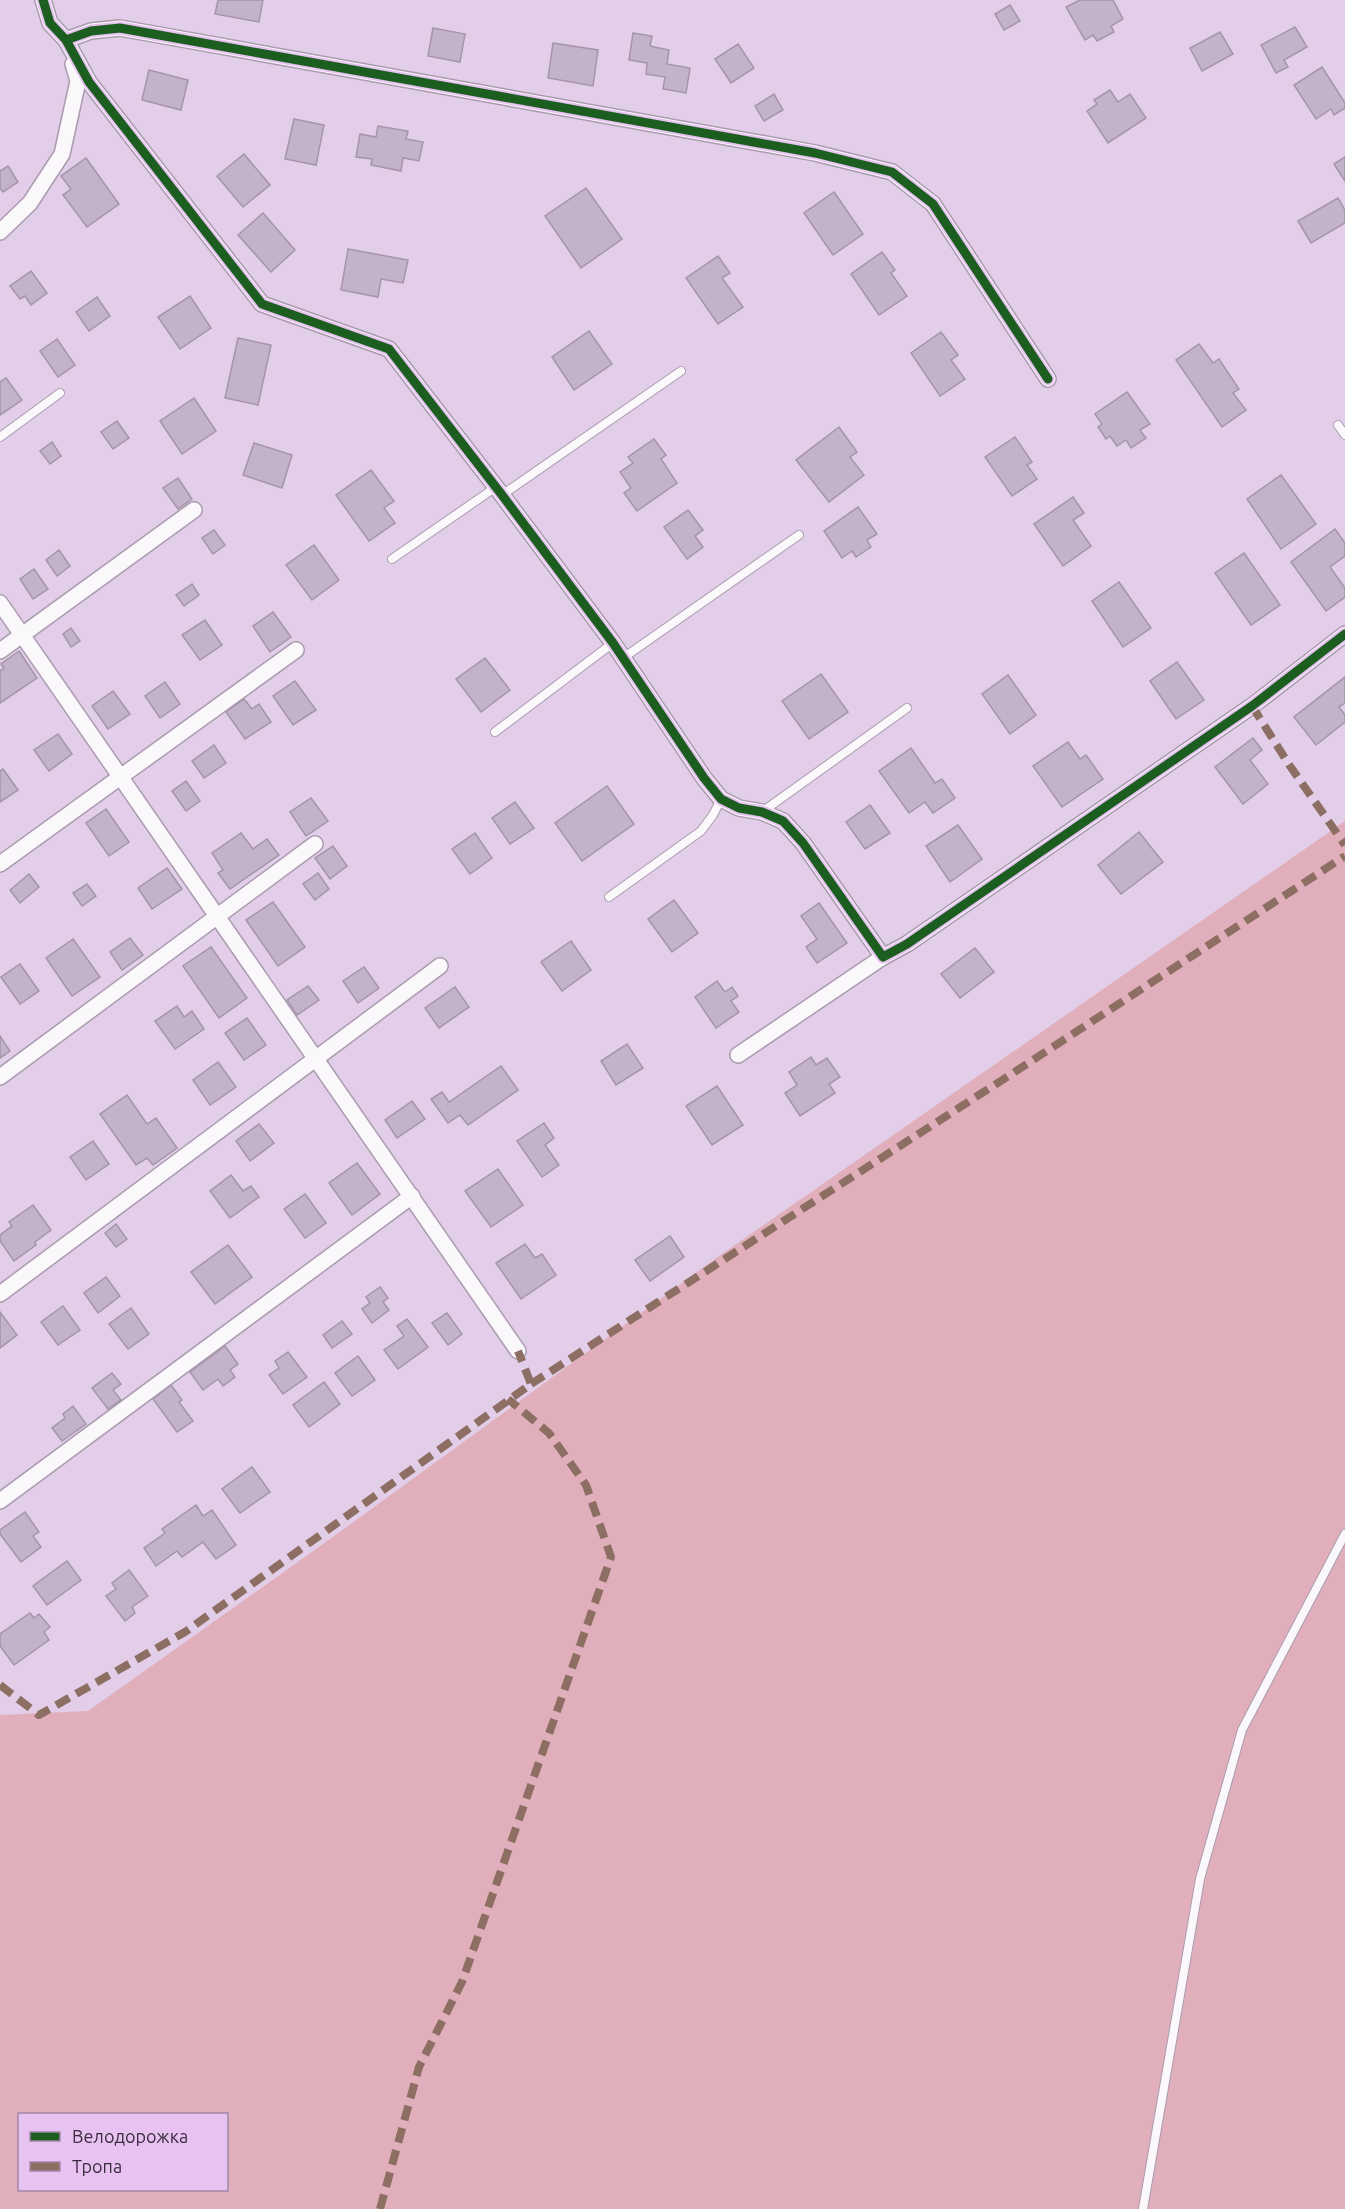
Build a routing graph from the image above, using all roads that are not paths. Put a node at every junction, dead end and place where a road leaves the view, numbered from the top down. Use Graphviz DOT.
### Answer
graph roads {
  1 [pos="43,0"];
  2 [pos="66,40"];
  3 [pos="0,232"];
  4 [pos="681,371"];
  5 [pos="1048,379"];
  6 [pos="60,393"];
  7 [pos="1338,425"];
  8 [pos="1345,435"];
  9 [pos="0,436"];
  10 [pos="499,491"];
  11 [pos="194,510"];
  12 [pos="799,535"];
  13 [pos="392,559"];
  14 [pos="0,603"];
  15 [pos="1345,634"];
  16 [pos="22,635"];
  17 [pos="613,643"];
  18 [pos="296,650"];
  19 [pos="0,651"];
  20 [pos="623,658"];
  21 [pos="907,708"];
  22 [pos="495,732"];
  23 [pos="120,776"];
  24 [pos="721,799"];
  25 [pos="762,812"];
  26 [pos="315,844"];
  27 [pos="0,864"];
  28 [pos="609,897"];
  29 [pos="218,916"];
  30 [pos="883,957"];
  31 [pos="440,966"];
  32 [pos="738,1055"];
  33 [pos="315,1059"];
  34 [pos="0,1077"];
  35 [pos="412,1196"];
  36 [pos="0,1294"];
  37 [pos="518,1351"];
  38 [pos="0,1501"];
  39 [pos="1345,1534"];
  40 [pos="1143,2209"];
  1 -- 2 [label="street"];
  2 -- 3 [label="street"];
  2 -- 5 [label="street"];
  2 -- 10 [label="street"];
  4 -- 10 [label="lane"];
  6 -- 9 [label="lane"];
  7 -- 8 [label="lane"];
  10 -- 13 [label="lane"];
  10 -- 17 [label="street"];
  11 -- 16 [label="street"];
  12 -- 20 [label="lane"];
  14 -- 16 [label="street"];
  15 -- 30 [label="street"];
  16 -- 19 [label="street"];
  16 -- 23 [label="street"];
  17 -- 20 [label="street"];
  17 -- 22 [label="lane"];
  18 -- 23 [label="street"];
  20 -- 24 [label="street"];
  21 -- 25 [label="lane"];
  23 -- 27 [label="street"];
  23 -- 29 [label="street"];
  24 -- 25 [label="street"];
  24 -- 28 [label="lane"];
  25 -- 30 [label="street"];
  26 -- 29 [label="street"];
  29 -- 33 [label="street"];
  29 -- 34 [label="street"];
  30 -- 32 [label="street"];
  31 -- 33 [label="street"];
  33 -- 35 [label="street"];
  33 -- 36 [label="street"];
  35 -- 37 [label="street"];
  35 -- 38 [label="street"];
  39 -- 40 [label="lane"];
}
